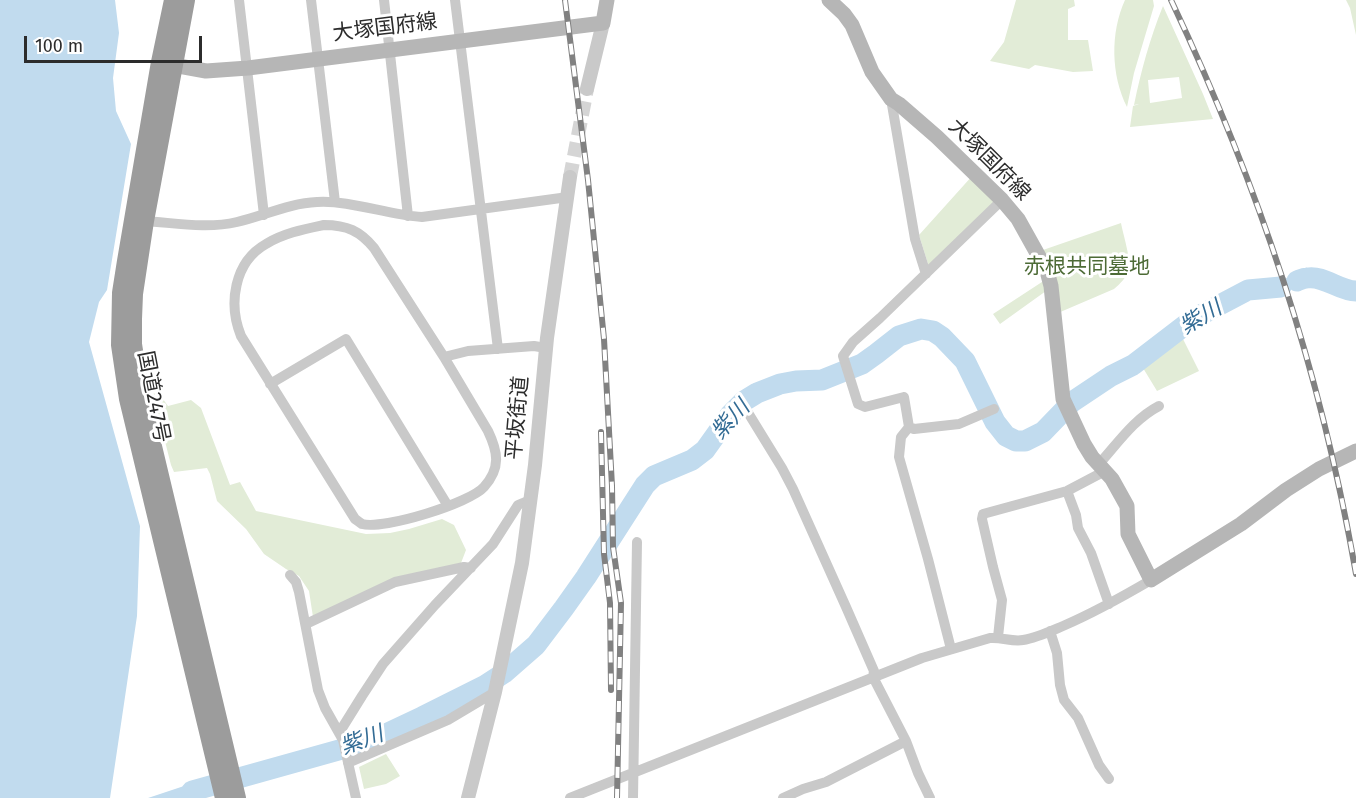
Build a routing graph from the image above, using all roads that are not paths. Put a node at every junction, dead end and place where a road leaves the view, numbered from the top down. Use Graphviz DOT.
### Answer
graph roads {
  1 [pos="173,0"];
  2 [pos="186,0"];
  3 [pos="239,0"];
  4 [pos="311,0"];
  5 [pos="384,0"];
  6 [pos="455,0"];
  7 [pos="607,0"];
  8 [pos="828,0"];
  9 [pos="603,23"];
  10 [pos="460,40"];
  11 [pos="389,50"];
  12 [pos="318,58"];
  13 [pos="173,65"];
  14 [pos="248,68"];
  15 [pos="587,89"];
  16 [pos="891,99"];
  17 [pos="570,177"];
  18 [pos="568,197"];
  19 [pos="1002,200"];
  20 [pos="335,202"];
  21 [pos="480,209"];
  22 [pos="264,216"];
  23 [pos="408,216"];
  24 [pos="145,221"];
  25 [pos="926,274"];
  26 [pos="546,348"];
  27 [pos="498,349"];
  28 [pos="444,357"];
  29 [pos="270,384"];
  30 [pos="1159,406"];
  31 [pos="994,409"];
  32 [pos="747,411"];
  33 [pos="909,427"];
  34 [pos="1356,451"];
  35 [pos="1102,467"];
  36 [pos="1067,491"];
  37 [pos="530,500"];
  38 [pos="448,506"];
  39 [pos="637,542"];
  40 [pos="471,568"];
  41 [pos="290,575"];
  42 [pos="1151,580"];
  43 [pos="1109,604"];
  44 [pos="306,624"];
  45 [pos="1050,631"];
  46 [pos="998,637"];
  47 [pos="951,649"];
  48 [pos="873,677"];
  49 [pos="495,688"];
  50 [pos="341,737"];
  51 [pos="906,741"];
  52 [pos="347,759"];
  53 [pos="633,772"];
  54 [pos="224,773"];
  55 [pos="1109,779"];
  56 [pos="229,794"];
  57 [pos="356,798"];
  58 [pos="468,798"];
  59 [pos="573,798"];
  60 [pos="633,798"];
  61 [pos="783,798"];
  62 [pos="930,798"];
  1 -- 54 [label="highway, 国道247号"];
  2 -- 13 [label="highway, 国道247号"];
  3 -- 14 [label="street"];
  4 -- 12 [label="street"];
  5 -- 11 [label="street"];
  6 -- 10 [label="street"];
  7 -- 9 [label="main road"];
  8 -- 16 [label="main road, 大塚国府線"];
  9 -- 10 [label="main road, 大塚国府線"];
  9 -- 15 [label="street"];
  10 -- 11 [label="main road, 大塚国府線"];
  10 -- 21 [label="street"];
  11 -- 12 [label="main road, 大塚国府線"];
  11 -- 23 [label="street"];
  12 -- 14 [label="main road, 大塚国府線"];
  12 -- 20 [label="street"];
  13 -- 14 [label="main road, 大塚国府線"];
  13 -- 24 [label="highway, 国道247号"];
  14 -- 22 [label="street"];
  16 -- 19 [label="main road, 大塚国府線"];
  16 -- 25 [label="street"];
  17 -- 18 [label="street, 平坂街道"];
  18 -- 21 [label="street"];
  18 -- 26 [label="street, 平坂街道"];
  19 -- 25 [label="street"];
  19 -- 35 [label="main road, 大塚国府線"];
  20 -- 22 [label="street"];
  20 -- 23 [label="street"];
  21 -- 23 [label="street"];
  21 -- 27 [label="street"];
  22 -- 24 [label="street"];
  24 -- 54 [label="highway, 国道247号"];
  25 -- 33 [label="street"];
  26 -- 27 [label="street"];
  26 -- 37 [label="street, 平坂街道"];
  27 -- 28 [label="street"];
  28 -- 29 [label="street"];
  28 -- 38 [label="street"];
  29 -- 38 [label="street"];
  29 -- 38 [label="street"];
  30 -- 35 [label="street"];
  31 -- 33 [label="street"];
  32 -- 48 [label="street"];
  33 -- 47 [label="street"];
  34 -- 42 [label="main road"];
  35 -- 36 [label="street"];
  35 -- 42 [label="main road, 大塚国府線"];
  36 -- 43 [label="street"];
  36 -- 46 [label="street"];
  37 -- 40 [label="street"];
  37 -- 49 [label="street, 平坂街道"];
  39 -- 53 [label="street"];
  40 -- 44 [label="street"];
  40 -- 50 [label="street"];
  41 -- 44 [label="street"];
  42 -- 43 [label="street"];
  43 -- 45 [label="street"];
  44 -- 50 [label="street"];
  45 -- 46 [label="street"];
  45 -- 55 [label="street"];
  46 -- 47 [label="street"];
  47 -- 48 [label="street"];
  48 -- 51 [label="street"];
  48 -- 53 [label="street"];
  49 -- 52 [label="street"];
  49 -- 58 [label="street"];
  50 -- 52 [label="street"];
  51 -- 61 [label="street"];
  51 -- 62 [label="street"];
  52 -- 57 [label="street"];
  53 -- 59 [label="street"];
  53 -- 60 [label="street"];
  54 -- 56 [label="highway, 国道247号"];
}
